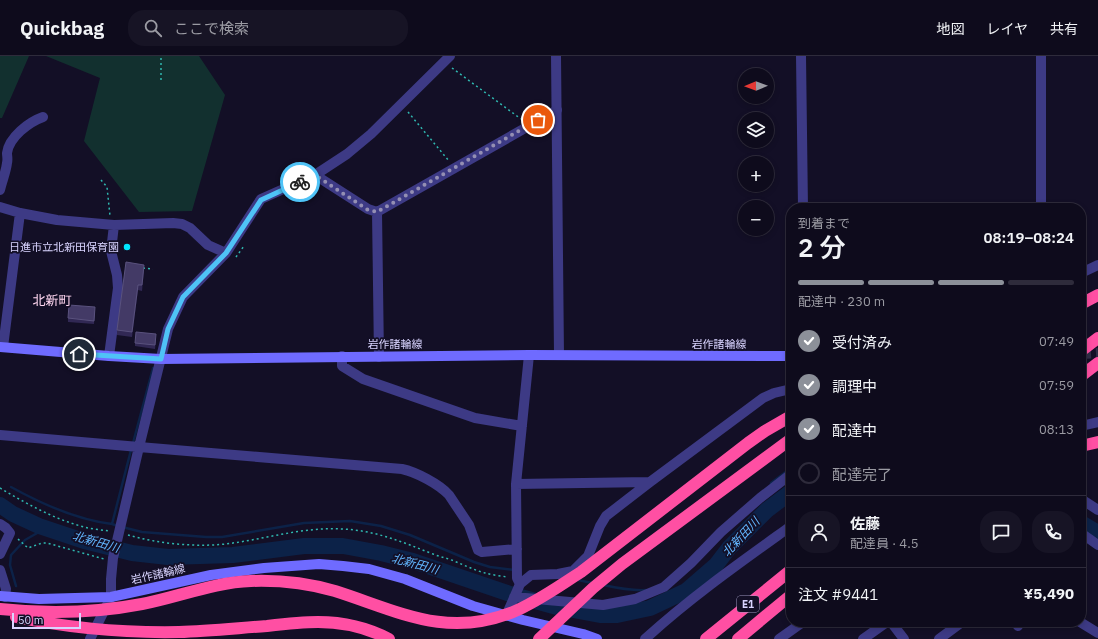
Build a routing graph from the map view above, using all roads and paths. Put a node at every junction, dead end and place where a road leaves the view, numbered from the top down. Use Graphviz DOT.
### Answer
graph roads {
  1 [pos="161,56"];
  2 [pos="556,56"];
  3 [pos="801,56"];
  4 [pos="1041,56"];
  5 [pos="445,58"];
  6 [pos="161,80"];
  7 [pos="401,104"];
  8 [pos="557,110"];
  9 [pos="43,117"];
  10 [pos="529,125"];
  11 [pos="455,167"];
  12 [pos="315,175"];
  13 [pos="101,180"];
  14 [pos="0,190"];
  15 [pos="803,203"];
  16 [pos="1041,203"];
  17 [pos="0,207"];
  18 [pos="377,212"];
  19 [pos="20,213"];
  20 [pos="112,225"];
  21 [pos="226,253"];
  22 [pos="1098,265"];
  23 [pos="139,267"];
  24 [pos="153,269"];
  25 [pos="1086,271"];
  26 [pos="1098,295"];
  27 [pos="1086,301"];
  28 [pos="1098,338"];
  29 [pos="1,347"];
  30 [pos="1086,347"];
  31 [pos="529,355"];
  32 [pos="109,356"];
  33 [pos="342,356"];
  34 [pos="559,356"];
  35 [pos="786,356"];
  36 [pos="379,357"];
  37 [pos="161,359"];
  38 [pos="1098,363"];
  39 [pos="1086,372"];
  40 [pos="786,389"];
  41 [pos="786,419"];
  42 [pos="1098,422"];
  43 [pos="1086,425"];
  44 [pos="522,426"];
  45 [pos="0,434"];
  46 [pos="1098,442"];
  47 [pos="786,443"];
  48 [pos="1086,445"];
  49 [pos="139,447"];
  50 [pos="786,478"];
  51 [pos="650,482"];
  52 [pos="516,484"];
  53 [pos="0,488"];
  54 [pos="1086,502"];
  55 [pos="1098,510"];
  56 [pos="0,524"];
  57 [pos="786,530"];
  58 [pos="10,533"];
  59 [pos="119,535"];
  60 [pos="1086,537"];
  61 [pos="1098,545"];
  62 [pos="517,549"];
  63 [pos="0,554"];
  64 [pos="113,560"];
  65 [pos="0,570"];
  66 [pos="786,574"];
  67 [pos="519,582"];
  68 [pos="3,597"];
  69 [pos="111,597"];
  70 [pos="514,597"];
  71 [pos="786,599"];
  72 [pos="0,609"];
  73 [pos="0,614"];
  74 [pos="506,616"];
  75 [pos="1086,626"];
  76 [pos="796,627"];
  77 [pos="880,627"];
  78 [pos="895,627"];
  79 [pos="953,627"];
  80 [pos="1098,633"];
  81 [pos="90,639"];
  82 [pos="389,639"];
  83 [pos="539,639"];
  84 [pos="597,639"];
  85 [pos="645,639"];
  86 [pos="706,639"];
  87 [pos="738,639"];
  88 [pos="779,639"];
  89 [pos="863,639"];
  90 [pos="904,639"];
  91 [pos="939,639"];
  1 -- 6 [label="path"];
  2 -- 8 [label="street"];
  3 -- 15 [label="street"];
  4 -- 16 [label="street"];
  5 -- 7 [label="street"];
  5 -- 10 [label="path"];
  7 -- 11 [label="path"];
  7 -- 12 [label="street"];
  8 -- 10 [label="street"];
  8 -- 34 [label="street"];
  9 -- 14 [label="street"];
  10 -- 11 [label="street"];
  11 -- 18 [label="street"];
  12 -- 18 [label="street"];
  12 -- 21 [label="street"];
  13 -- 20 [label="path"];
  17 -- 19 [label="street"];
  18 -- 36 [label="street"];
  19 -- 20 [label="street"];
  19 -- 29 [label="street"];
  20 -- 21 [label="street"];
  20 -- 32 [label="street"];
  21 -- 37 [label="street"];
  22 -- 25 [label="street"];
  23 -- 24 [label="path"];
  26 -- 27 [label="highway"];
  28 -- 30 [label="highway"];
  29 -- 32 [label="main road, 岩作諸輪線"];
  31 -- 34 [label="main road, 岩作諸輪線"];
  31 -- 36 [label="main road, 岩作諸輪線"];
  31 -- 44 [label="street"];
  32 -- 37 [label="main road, 岩作諸輪線"];
  33 -- 36 [label="main road, 岩作諸輪線"];
  33 -- 37 [label="main road, 岩作諸輪線"];
  33 -- 44 [label="street"];
  34 -- 35 [label="main road, 岩作諸輪線"];
  37 -- 49 [label="street"];
  38 -- 39 [label="highway"];
  40 -- 51 [label="street"];
  41 -- 72 [label="highway"];
  42 -- 43 [label="street"];
  44 -- 52 [label="street"];
  45 -- 49 [label="street"];
  46 -- 48 [label="highway"];
  47 -- 83 [label="highway"];
  49 -- 59 [label="street"];
  49 -- 62 [label="street"];
  50 -- 70 [label="street"];
  51 -- 52 [label="street"];
  51 -- 67 [label="street"];
  52 -- 62 [label="street"];
  53 -- 59 [label="path"];
  54 -- 55 [label="street"];
  56 -- 58 [label="street"];
  57 -- 85 [label="street"];
  58 -- 63 [label="street"];
  58 -- 64 [label="path"];
  59 -- 64 [label="street"];
  59 -- 67 [label="path"];
  60 -- 61 [label="street"];
  62 -- 67 [label="street"];
  64 -- 69 [label="street"];
  65 -- 68 [label="street"];
  66 -- 86 [label="highway, E1"];
  67 -- 70 [label="street"];
  68 -- 69 [label="main road, 岩作諸輪線"];
  69 -- 74 [label="main road, 岩作諸輪線"];
  69 -- 81 [label="street"];
  70 -- 74 [label="street"];
  71 -- 87 [label="highway, E1"];
  73 -- 82 [label="highway"];
  74 -- 84 [label="main road, 岩作諸輪線"];
  75 -- 80 [label="street"];
  76 -- 88 [label="street"];
  77 -- 89 [label="street"];
  78 -- 90 [label="street"];
  79 -- 91 [label="street"];
}
